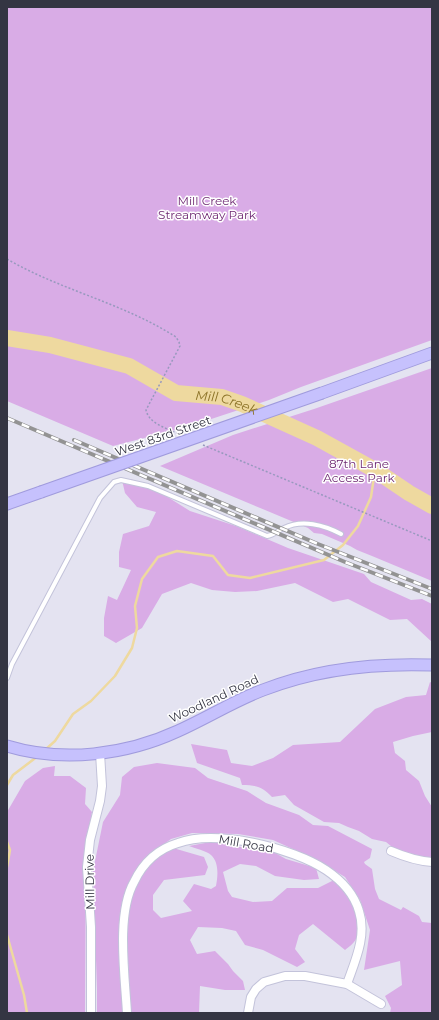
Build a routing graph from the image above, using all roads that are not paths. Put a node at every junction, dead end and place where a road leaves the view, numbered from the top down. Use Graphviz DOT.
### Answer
graph roads {
  1 [pos="432,353"];
  2 [pos="7,504"];
  3 [pos="342,534"];
  4 [pos="432,665"];
  5 [pos="7,678"];
  6 [pos="10,747"];
  7 [pos="100,753"];
  8 [pos="391,852"];
  9 [pos="432,862"];
  10 [pos="347,984"];
  11 [pos="381,1004"];
  12 [pos="91,1013"];
  13 [pos="127,1013"];
  14 [pos="248,1013"];
  1 -- 2 [label="main road, West 83rd Street, bridge"];
  3 -- 5 [label="lane"];
  4 -- 7 [label="main road, Woodland Road"];
  6 -- 7 [label="main road, Woodland Road"];
  7 -- 12 [label="street, Mill Drive"];
  8 -- 9 [label="street"];
  10 -- 11 [label="street"];
  10 -- 13 [label="street, Mill Road"];
  10 -- 14 [label="street"];
}
